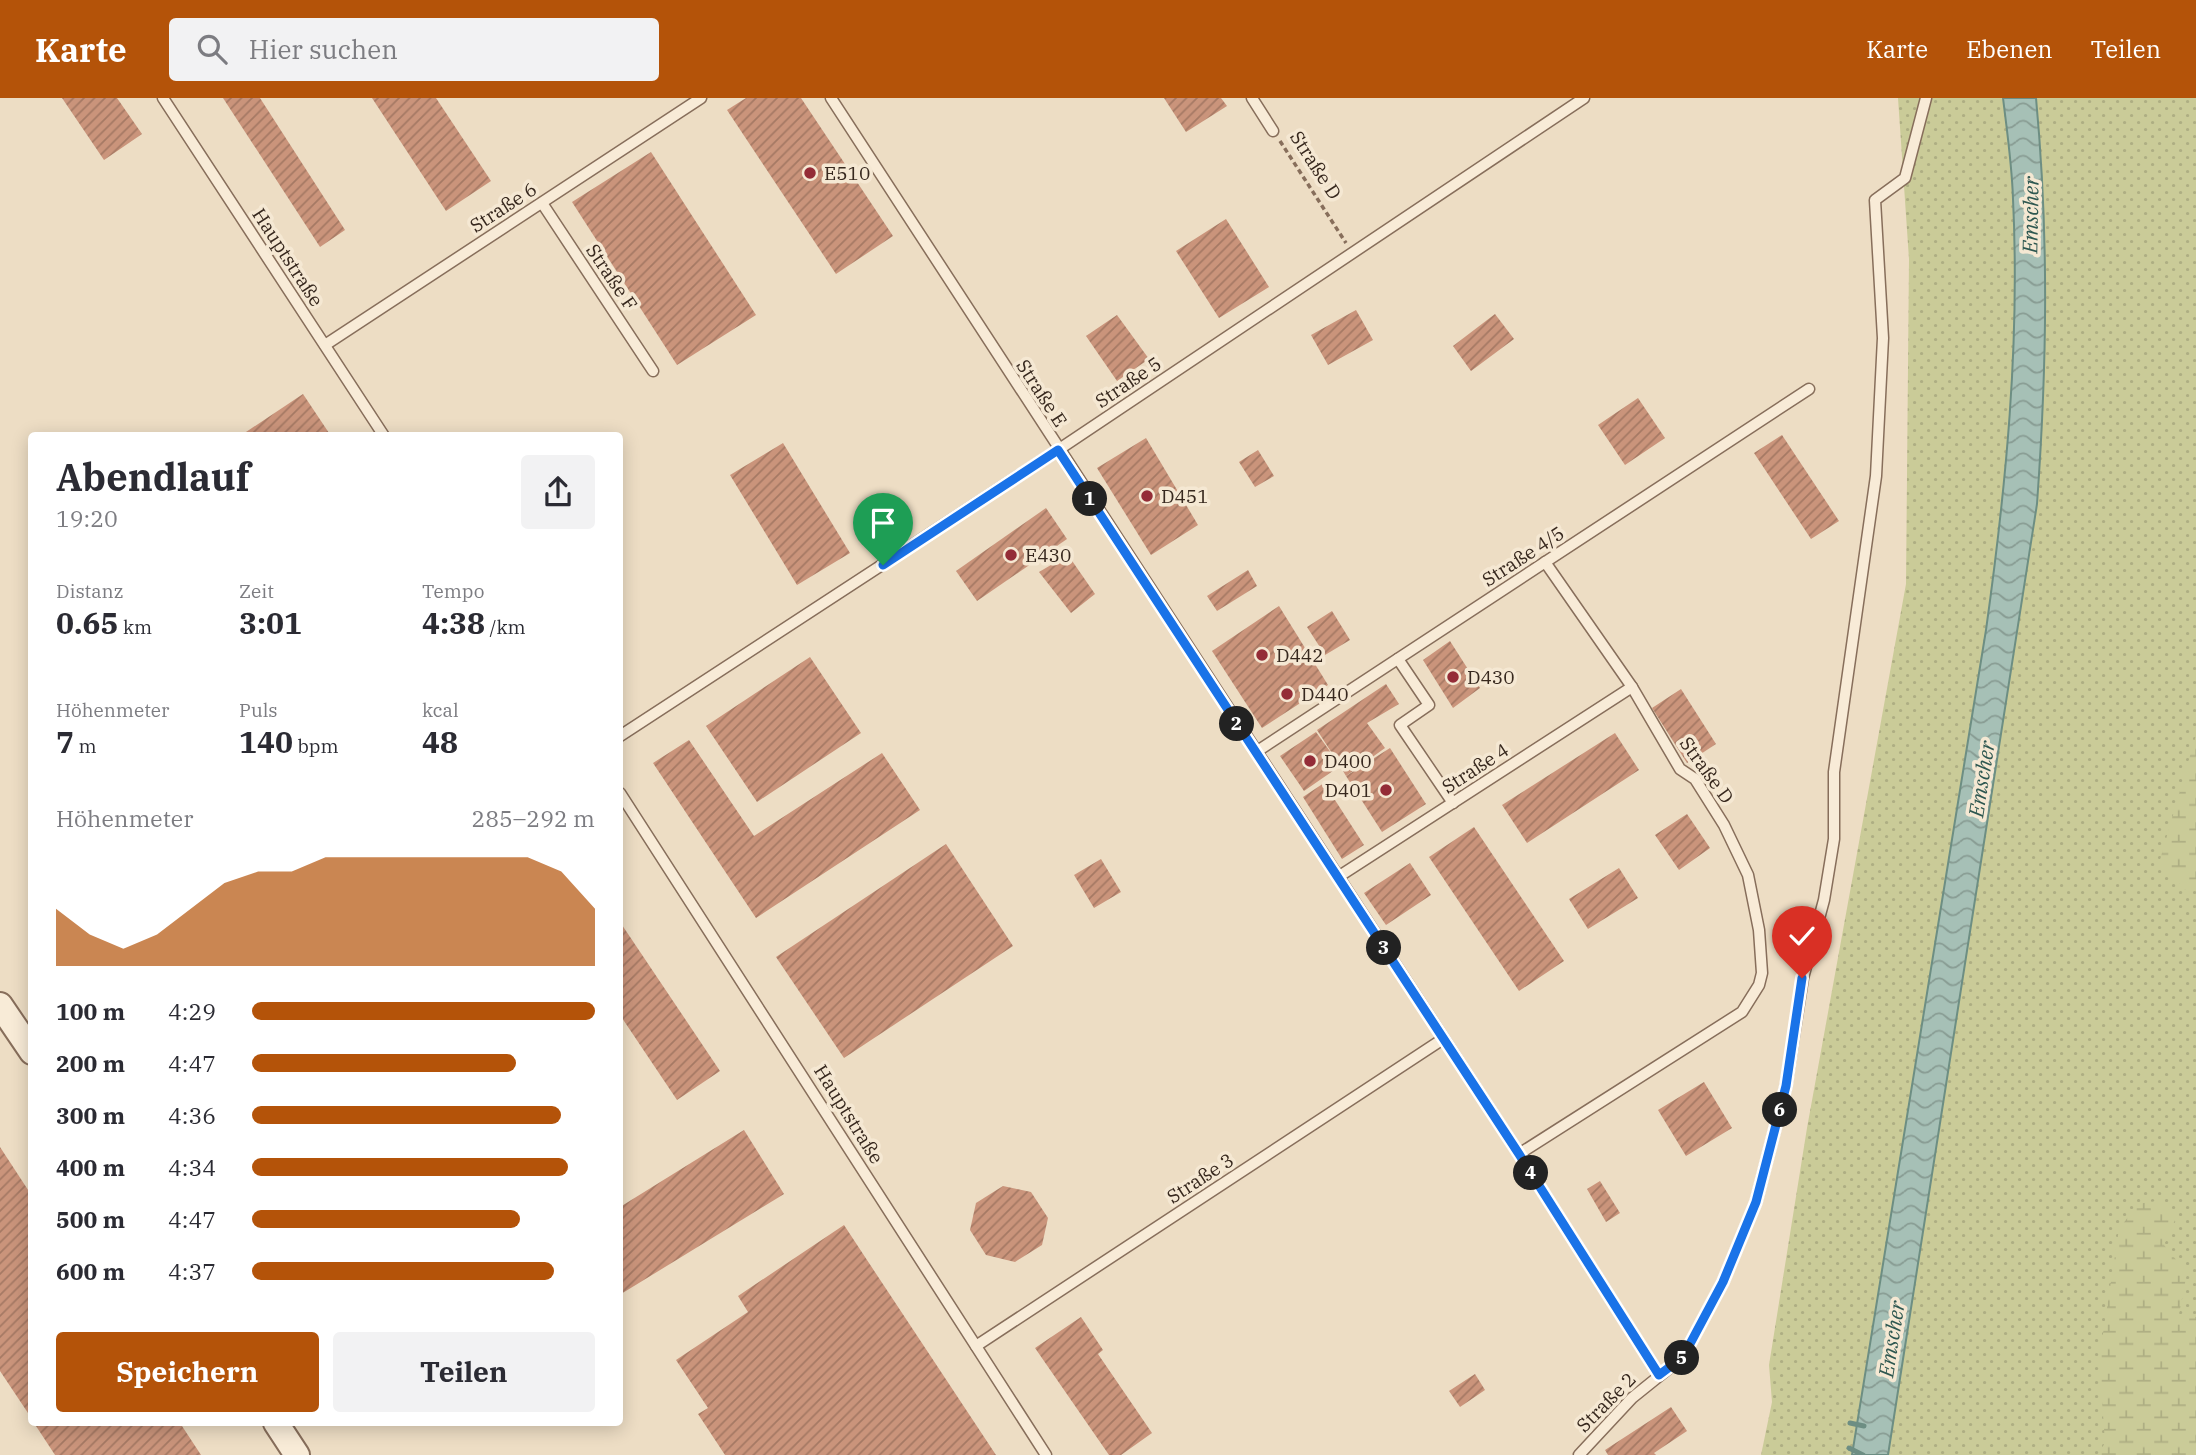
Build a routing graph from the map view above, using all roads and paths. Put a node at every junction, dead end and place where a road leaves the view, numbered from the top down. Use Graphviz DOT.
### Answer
graph roads {
  1 [pos="163,98"];
  2 [pos="701,98"];
  3 [pos="831,98"];
  4 [pos="1252,98"];
  5 [pos="1584,98"];
  6 [pos="1926,98"];
  7 [pos="1273,131"];
  8 [pos="542,203"];
  9 [pos="1352,252"];
  10 [pos="325,345"];
  11 [pos="653,371"];
  12 [pos="1809,389"];
  13 [pos="381,432"];
  14 [pos="1058,450"];
  15 [pos="1545,562"];
  16 [pos="1398,659"];
  17 [pos="1632,687"];
  18 [pos="623,734"];
  19 [pos="1255,752"];
  20 [pos="623,798"];
  21 [pos="1453,803"];
  22 [pos="1338,877"];
  23 [pos="0,1005"];
  24 [pos="1443,1039"];
  25 [pos="28,1046"];
  26 [pos="1519,1154"];
  27 [pos="976,1346"];
  28 [pos="1659,1375"];
  29 [pos="278,1426"];
  30 [pos="1581,1454"];
  31 [pos="296,1455"];
  32 [pos="1046,1455"];
  1 -- 10 [label="lane, Hauptstraße"];
  2 -- 8 [label="lane, Straße 6"];
  3 -- 14 [label="lane, Straße E"];
  4 -- 7 [label="lane, Straße D"];
  5 -- 9 [label="lane, Straße 5"];
  6 -- 28 [label="lane, Straße 2"];
  7 -- 9 [label="path, Straße D"];
  8 -- 10 [label="lane, Straße 6"];
  8 -- 11 [label="lane, Straße F"];
  9 -- 14 [label="lane, Straße 5"];
  10 -- 13 [label="lane, Hauptstraße"];
  12 -- 15 [label="lane, Straße 4/5"];
  14 -- 18 [label="lane, Straße 5"];
  14 -- 19 [label="lane, Straße E"];
  15 -- 16 [label="lane, Straße 4/5"];
  15 -- 17 [label="lane, Straße D"];
  16 -- 19 [label="lane, Straße 4/5"];
  16 -- 21 [label="lane"];
  17 -- 21 [label="lane, Straße 4"];
  17 -- 26 [label="lane, Straße D"];
  19 -- 22 [label="lane, Straße E"];
  20 -- 27 [label="lane, Hauptstraße"];
  21 -- 22 [label="lane, Straße 4"];
  22 -- 24 [label="lane, Straße E"];
  23 -- 25 [label="street"];
  24 -- 26 [label="lane, Straße E"];
  24 -- 27 [label="lane, Straße 3"];
  26 -- 28 [label="lane, Straße E"];
  27 -- 32 [label="lane, Hauptstraße"];
  28 -- 30 [label="lane, Straße 2"];
  29 -- 31 [label="street"];
}
